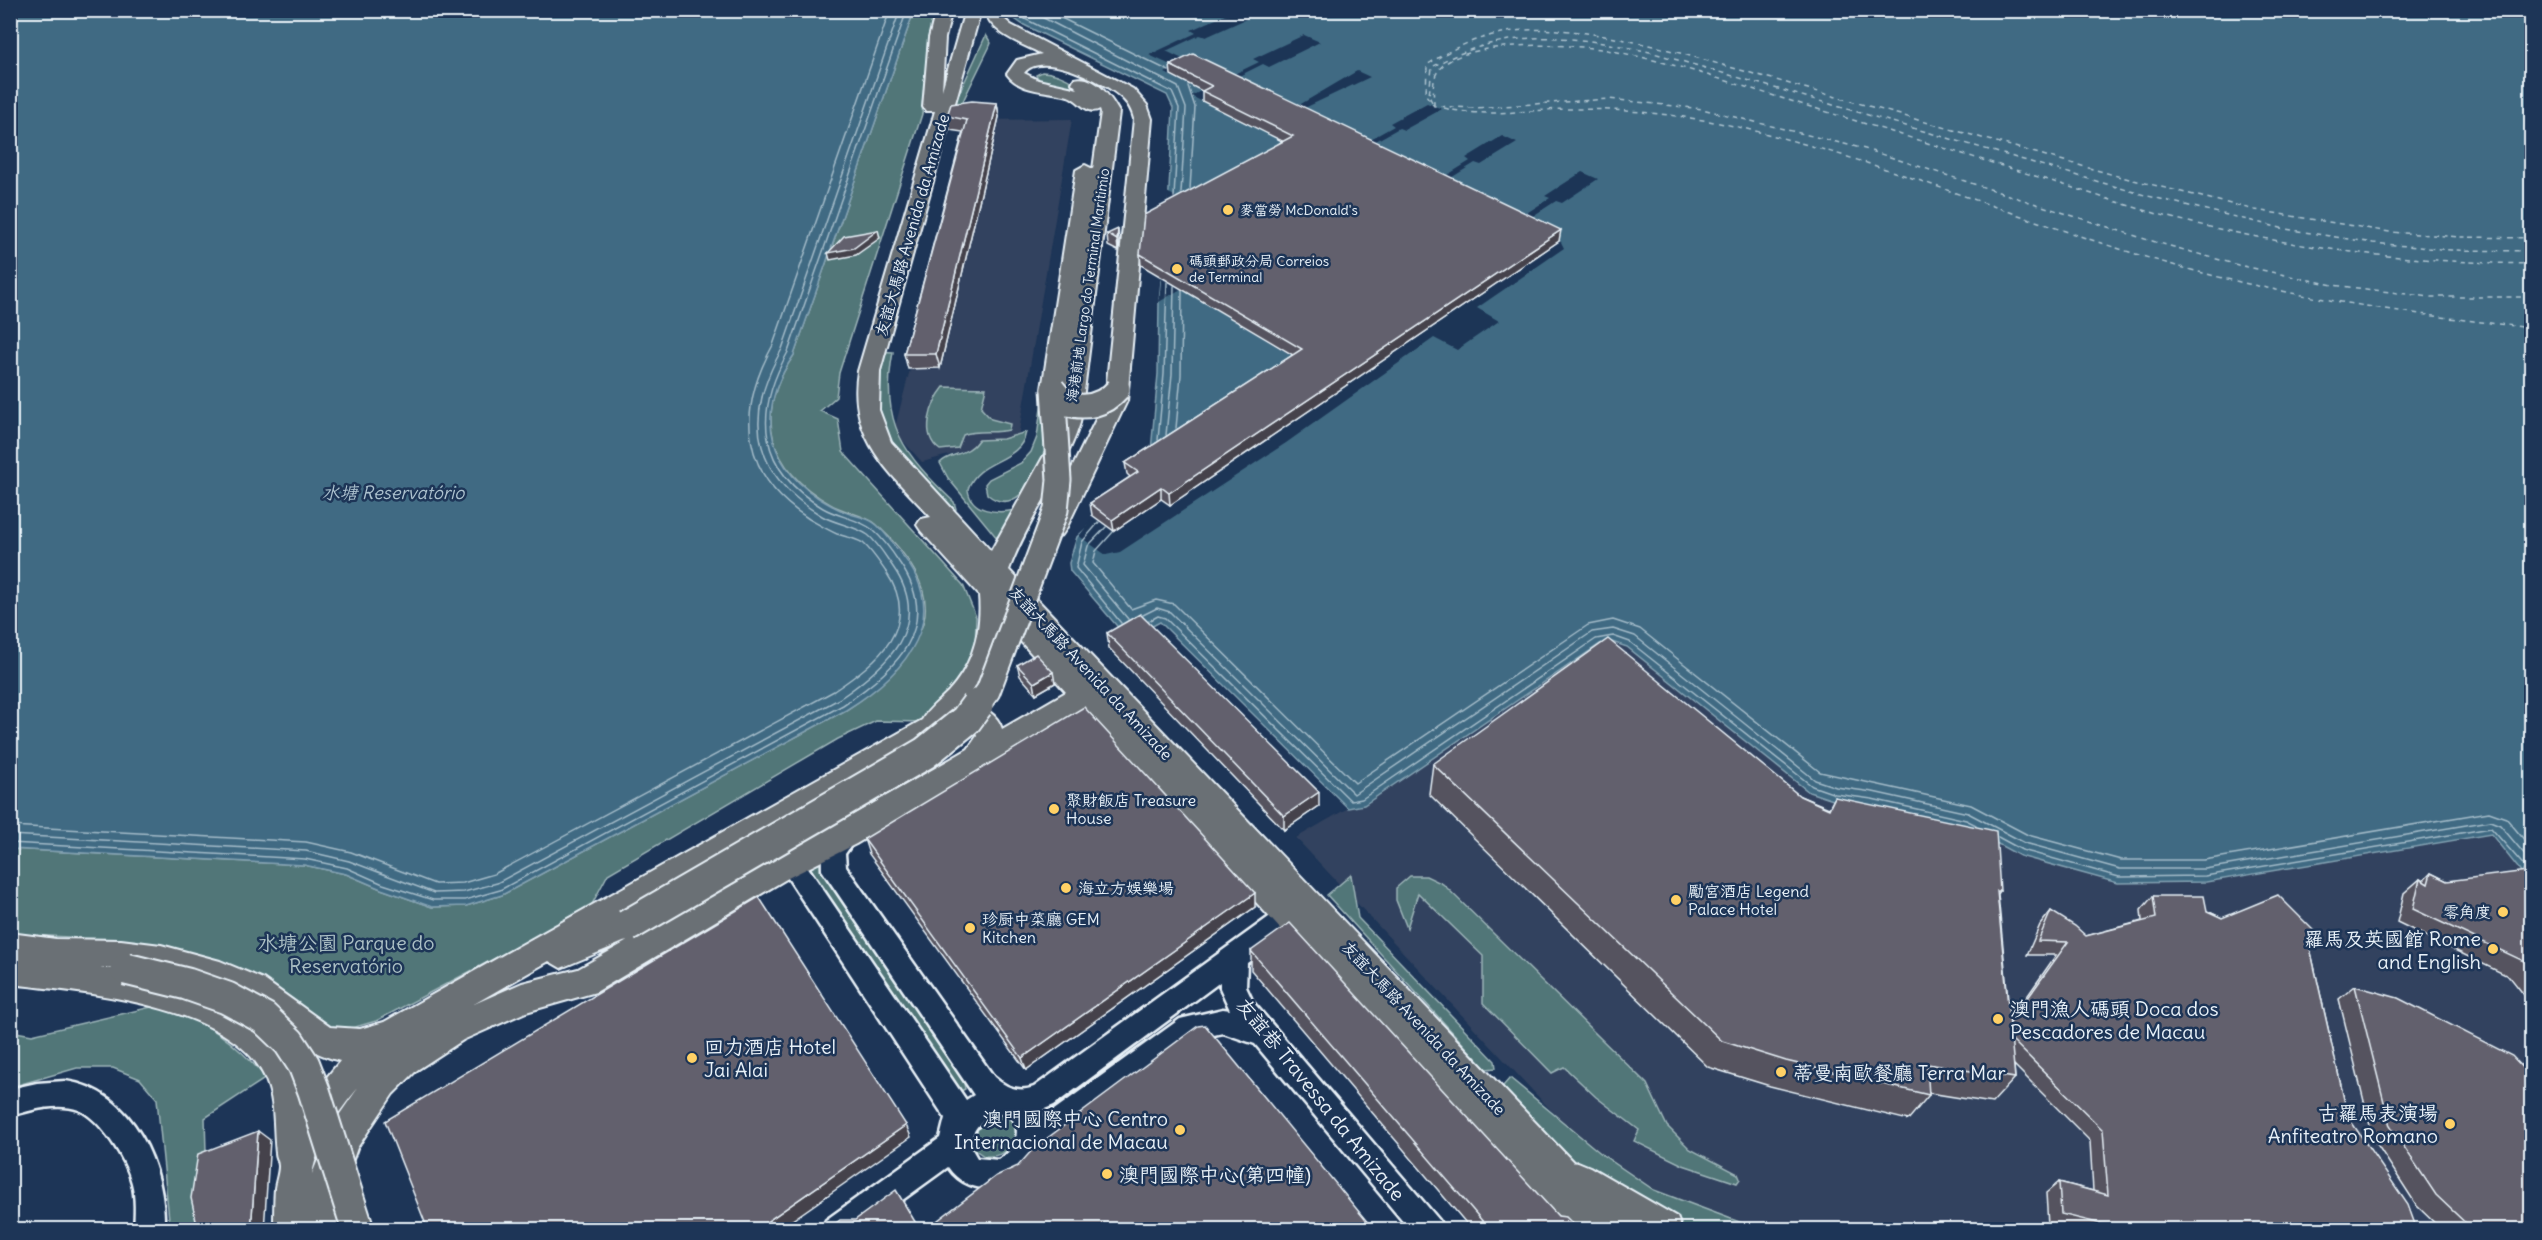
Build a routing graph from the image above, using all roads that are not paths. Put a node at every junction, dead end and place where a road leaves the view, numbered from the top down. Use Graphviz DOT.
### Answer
graph roads {
  1 [pos="944,10"];
  2 [pos="961,10"];
  3 [pos="973,10"];
  4 [pos="993,10"];
  5 [pos="1011,31"];
  6 [pos="1043,59"];
  7 [pos="1064,67"];
  8 [pos="1035,83"];
  9 [pos="939,107"];
  10 [pos="1053,389"];
  11 [pos="1118,389"];
  12 [pos="1034,570"];
  13 [pos="993,582"];
  14 [pos="1084,694"];
  15 [pos="913,737"];
  16 [pos="978,756"];
  17 [pos="846,835"];
  18 [pos="778,869"];
  19 [pos="1289,917"];
  20 [pos="627,926"];
  21 [pos="10,947"];
  22 [pos="57,953"];
  23 [pos="1234,957"];
  24 [pos="10,970"];
  25 [pos="522,998"];
  26 [pos="443,1005"];
  27 [pos="400,1029"];
  28 [pos="1273,1045"];
  29 [pos="1007,1100"];
  30 [pos="10,1102"];
  31 [pos="953,1144"];
  32 [pos="1031,1144"];
  33 [pos="1539,1151"];
  34 [pos="293,1185"];
  35 [pos="149,1230"];
  36 [pos="292,1230"];
  37 [pos="322,1230"];
  38 [pos="358,1230"];
  39 [pos="836,1230"];
  40 [pos="1429,1230"];
  41 [pos="1577,1230"];
  42 [pos="1613,1230"];
  43 [pos="1664,1230"];
  1 -- 9 [label="main road"];
  2 -- 9 [label="main road, 友誼大馬路 Avenida da Amizade"];
  3 -- 9 [label="main road, 友誼大馬路 Avenida da Amizade"];
  4 -- 5 [label="main road"];
  4 -- 9 [label="main road"];
  5 -- 6 [label="main road"];
  5 -- 7 [label="main road"];
  6 -- 7 [label="main road"];
  6 -- 8 [label="main road"];
  7 -- 8 [label="main road"];
  7 -- 11 [label="main road"];
  7 -- 13 [label="main road, 海港前地 Largo do Terminal Marítimio"];
  8 -- 10 [label="main road"];
  9 -- 13 [label="main road, 友誼大馬路 Avenida da Amizade"];
  10 -- 11 [label="main road, bridge"];
  10 -- 12 [label="main road, bridge"];
  11 -- 12 [label="main road, bridge"];
  12 -- 20 [label="main road, bridge"];
  13 -- 14 [label="main road, 友誼大馬路 Avenida da Amizade"];
  13 -- 15 [label="main road"];
  13 -- 33 [label="main road, 友誼大馬路 Avenida da Amizade"];
  14 -- 16 [label="main road"];
  14 -- 19 [label="main road, 友誼大馬路 Avenida da Amizade"];
  15 -- 16 [label="main road"];
  15 -- 26 [label="main road"];
  16 -- 17 [label="main road"];
  17 -- 18 [label="main road"];
  17 -- 29 [label="street"];
  18 -- 25 [label="main road"];
  18 -- 31 [label="street"];
  19 -- 23 [label="street"];
  19 -- 41 [label="main road, 友誼大馬路 Avenida da Amizade"];
  20 -- 25 [label="main road"];
  20 -- 26 [label="main road"];
  21 -- 22 [label="main road"];
  22 -- 27 [label="main road"];
  22 -- 38 [label="main road, bridge"];
  23 -- 28 [label="street, 友誼巷 Travessa da Amizade"];
  23 -- 29 [label="street"];
  24 -- 34 [label="main road"];
  25 -- 37 [label="main road"];
  26 -- 27 [label="main road"];
  27 -- 34 [label="main road"];
  28 -- 32 [label="street"];
  28 -- 40 [label="street, 友誼巷 Travessa da Amizade"];
  29 -- 31 [label="street"];
  29 -- 32 [label="street"];
  30 -- 35 [label="street"];
  31 -- 32 [label="street"];
  31 -- 39 [label="street"];
  33 -- 42 [label="main road, 友誼大馬路 Avenida da Amizade"];
  33 -- 43 [label="main road"];
  34 -- 36 [label="main road"];
}
